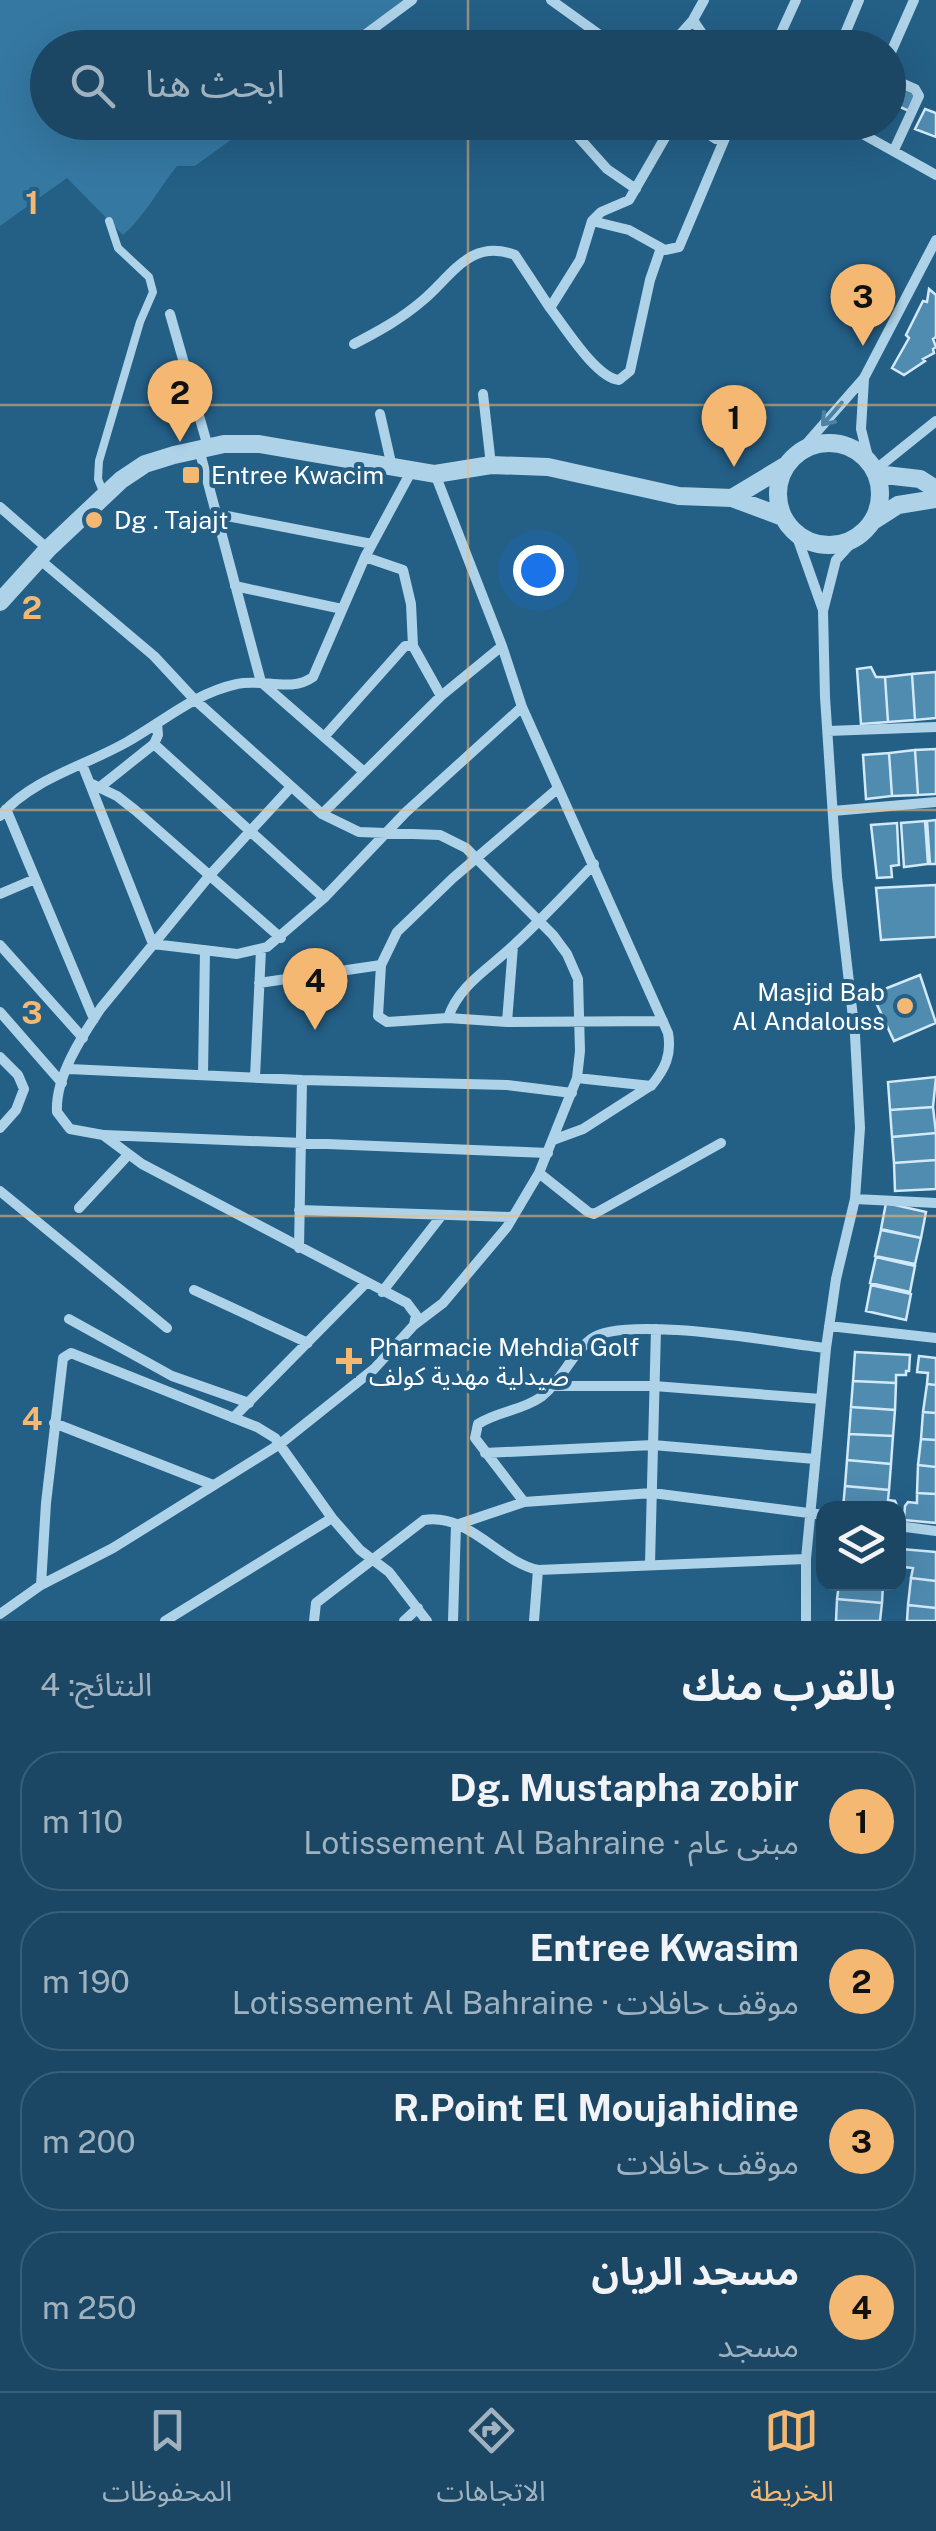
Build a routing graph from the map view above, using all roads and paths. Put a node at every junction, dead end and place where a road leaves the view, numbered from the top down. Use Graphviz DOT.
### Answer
graph roads {
  1 [pos="412,0"];
  2 [pos="552,0"];
  3 [pos="704,0"];
  4 [pos="796,0"];
  5 [pos="859,0"];
  6 [pos="914,0"];
  7 [pos="693,20"];
  8 [pos="371,30"];
  9 [pos="593,30"];
  10 [pos="684,30"];
  11 [pos="700,30"];
  12 [pos="782,30"];
  13 [pos="846,30"];
  14 [pos="901,30"];
  15 [pos="906,85"];
  16 [pos="906,124"];
  17 [pos="581,140"];
  18 [pos="664,140"];
  19 [pos="723,140"];
  20 [pos="875,140"];
  21 [pos="899,140"];
  22 [pos="894,150"];
  23 [pos="936,175"];
  24 [pos="636,189"];
  25 [pos="109,221"];
  26 [pos="592,221"];
  27 [pos="936,240"];
  28 [pos="661,248"];
  29 [pos="550,308"];
  30 [pos="170,314"];
  31 [pos="354,344"];
  32 [pos="864,378"];
  33 [pos="484,394"];
  34 [pos="380,414"];
  35 [pos="936,421"];
  36 [pos="204,448"];
  37 [pos="800,450"];
  38 [pos="491,465"];
  39 [pos="785,466"];
  40 [pos="392,467"];
  41 [pos="873,468"];
  42 [pos="412,470"];
  43 [pos="436,474"];
  44 [pos="936,489"];
  45 [pos="104,494"];
  46 [pos="732,498"];
  47 [pos="936,499"];
  48 [pos="0,506"];
  49 [pos="217,514"];
  50 [pos="783,518"];
  51 [pos="872,521"];
  52 [pos="796,534"];
  53 [pos="857,536"];
  54 [pos="372,544"];
  55 [pos="44,554"];
  56 [pos="365,557"];
  57 [pos="234,586"];
  58 [pos="0,602"];
  59 [pos="342,608"];
  60 [pos="823,611"];
  61 [pos="413,646"];
  62 [pos="502,646"];
  63 [pos="261,682"];
  64 [pos="441,696"];
  65 [pos="194,699"];
  66 [pos="522,707"];
  67 [pos="157,723"];
  68 [pos="936,728"];
  69 [pos="828,732"];
  70 [pos="324,737"];
  71 [pos="154,744"];
  72 [pos="82,764"];
  73 [pos="363,771"];
  74 [pos="96,785"];
  75 [pos="290,788"];
  76 [pos="556,790"];
  77 [pos="936,802"];
  78 [pos="833,812"];
  79 [pos="3,813"];
  80 [pos="322,814"];
  81 [pos="248,832"];
  82 [pos="387,833"];
  83 [pos="478,859"];
  84 [pos="594,864"];
  85 [pos="210,875"];
  86 [pos="35,880"];
  87 [pos="0,894"];
  88 [pos="324,898"];
  89 [pos="539,920"];
  90 [pos="281,938"];
  91 [pos="154,944"];
  92 [pos="0,945"];
  93 [pos="514,946"];
  94 [pos="205,950"];
  95 [pos="261,950"];
  96 [pos="381,966"];
  97 [pos="259,983"];
  98 [pos="0,1012"];
  99 [pos="448,1018"];
  100 [pos="94,1019"];
  101 [pos="663,1021"];
  102 [pos="507,1022"];
  103 [pos="580,1023"];
  104 [pos="83,1038"];
  105 [pos="0,1057"];
  106 [pos="68,1069"];
  107 [pos="203,1075"];
  108 [pos="255,1077"];
  109 [pos="578,1078"];
  110 [pos="302,1080"];
  111 [pos="62,1083"];
  112 [pos="650,1086"];
  113 [pos="572,1093"];
  114 [pos="0,1128"];
  115 [pos="103,1136"];
  116 [pos="553,1140"];
  117 [pos="300,1142"];
  118 [pos="721,1143"];
  119 [pos="548,1152"];
  120 [pos="128,1155"];
  121 [pos="538,1173"];
  122 [pos="0,1190"];
  123 [pos="855,1200"];
  124 [pos="936,1202"];
  125 [pos="79,1208"];
  126 [pos="299,1210"];
  127 [pos="442,1215"];
  128 [pos="512,1217"];
  129 [pos="299,1248"];
  130 [pos="366,1283"];
  131 [pos="194,1290"];
  132 [pos="382,1292"];
  133 [pos="69,1318"];
  134 [pos="414,1325"];
  135 [pos="829,1326"];
  136 [pos="167,1328"];
  137 [pos="656,1329"];
  138 [pos="936,1338"];
  139 [pos="308,1343"];
  140 [pos="826,1348"];
  141 [pos="555,1386"];
  142 [pos="654,1386"];
  143 [pos="820,1399"];
  144 [pos="249,1404"];
  145 [pos="233,1418"];
  146 [pos="54,1422"];
  147 [pos="280,1444"];
  148 [pos="653,1445"];
  149 [pos="485,1453"];
  150 [pos="815,1459"];
  151 [pos="213,1485"];
  152 [pos="652,1492"];
  153 [pos="816,1501"];
  154 [pos="524,1502"];
  155 [pos="816,1515"];
  156 [pos="332,1518"];
  157 [pos="816,1519"];
  158 [pos="456,1525"];
  159 [pos="906,1527"];
  160 [pos="936,1531"];
  161 [pos="372,1559"];
  162 [pos="806,1560"];
  163 [pos="650,1564"];
  164 [pos="538,1570"];
  165 [pos="41,1585"];
  166 [pos="418,1608"];
  167 [pos="0,1614"];
  168 [pos="165,1621"];
  169 [pos="314,1621"];
  170 [pos="404,1621"];
  171 [pos="428,1621"];
  172 [pos="452,1621"];
  173 [pos="534,1621"];
  174 [pos="806,1621"];
  1 -- 8 [label="street"];
  2 -- 9 [label="street"];
  3 -- 7 [label="street"];
  4 -- 12 [label="street"];
  5 -- 13 [label="street"];
  6 -- 14 [label="street"];
  7 -- 10 [label="street"];
  7 -- 11 [label="street"];
  15 -- 16 [label="street"];
  17 -- 24 [label="street"];
  18 -- 24 [label="street"];
  19 -- 28 [label="street"];
  20 -- 22 [label="street"];
  21 -- 22 [label="street"];
  22 -- 23 [label="street"];
  24 -- 26 [label="street"];
  25 -- 45 [label="lane"];
  26 -- 28 [label="street"];
  26 -- 29 [label="street"];
  27 -- 32 [label="street"];
  28 -- 29 [label="street"];
  29 -- 31 [label="street"];
  30 -- 36 [label="street"];
  32 -- 37 [label="street, one-way"];
  32 -- 41 [label="street"];
  33 -- 38 [label="street"];
  34 -- 40 [label="street"];
  35 -- 41 [label="street"];
  36 -- 40 [label="street"];
  36 -- 45 [label="street"];
  36 -- 49 [label="street"];
  37 -- 39 [label="street"];
  37 -- 41 [label="street"];
  38 -- 43 [label="street"];
  38 -- 46 [label="street"];
  39 -- 46 [label="street"];
  39 -- 50 [label="street"];
  40 -- 42 [label="street"];
  41 -- 44 [label="street"];
  41 -- 51 [label="street"];
  42 -- 43 [label="street"];
  42 -- 54 [label="street"];
  43 -- 62 [label="street"];
  45 -- 55 [label="street"];
  46 -- 50 [label="street"];
  47 -- 51 [label="street"];
  48 -- 55 [label="street"];
  49 -- 54 [label="street"];
  49 -- 57 [label="street"];
  50 -- 52 [label="street"];
  51 -- 53 [label="street"];
  52 -- 53 [label="street"];
  52 -- 60 [label="street"];
  53 -- 60 [label="street"];
  54 -- 56 [label="street"];
  55 -- 58 [label="street"];
  55 -- 65 [label="street"];
  56 -- 59 [label="street"];
  56 -- 61 [label="street"];
  57 -- 59 [label="street"];
  57 -- 63 [label="street"];
  59 -- 63 [label="street"];
  60 -- 69 [label="street"];
  61 -- 64 [label="street"];
  61 -- 70 [label="street"];
  62 -- 64 [label="street"];
  62 -- 66 [label="street"];
  63 -- 65 [label="street"];
  63 -- 70 [label="street"];
  64 -- 73 [label="street"];
  65 -- 67 [label="street"];
  65 -- 75 [label="street"];
  66 -- 76 [label="street"];
  66 -- 82 [label="street"];
  67 -- 71 [label="street"];
  67 -- 72 [label="street"];
  68 -- 69 [label="street"];
  69 -- 78 [label="street"];
  70 -- 73 [label="street"];
  71 -- 74 [label="street"];
  71 -- 81 [label="street"];
  72 -- 74 [label="street"];
  72 -- 79 [label="street"];
  73 -- 80 [label="street"];
  74 -- 85 [label="street"];
  74 -- 91 [label="street"];
  75 -- 80 [label="street"];
  75 -- 81 [label="street"];
  76 -- 83 [label="street"];
  76 -- 84 [label="street"];
  77 -- 78 [label="street"];
  78 -- 123 [label="street"];
  79 -- 86 [label="street"];
  80 -- 82 [label="street"];
  81 -- 85 [label="street"];
  81 -- 88 [label="street"];
  82 -- 83 [label="street"];
  82 -- 88 [label="street"];
  83 -- 89 [label="street"];
  83 -- 96 [label="street"];
  84 -- 89 [label="street"];
  84 -- 101 [label="street"];
  85 -- 90 [label="street"];
  85 -- 91 [label="street"];
  86 -- 87 [label="street"];
  86 -- 100 [label="street"];
  88 -- 90 [label="street"];
  89 -- 93 [label="street"];
  89 -- 103 [label="street"];
  90 -- 95 [label="street"];
  91 -- 94 [label="street"];
  91 -- 100 [label="street"];
  92 -- 104 [label="street"];
  93 -- 99 [label="street"];
  93 -- 102 [label="street"];
  94 -- 95 [label="street"];
  94 -- 107 [label="street"];
  95 -- 97 [label="street"];
  96 -- 97 [label="street"];
  96 -- 99 [label="street"];
  97 -- 108 [label="street"];
  98 -- 111 [label="street"];
  99 -- 102 [label="street"];
  100 -- 104 [label="street"];
  101 -- 103 [label="street"];
  101 -- 112 [label="street"];
  102 -- 103 [label="street"];
  103 -- 109 [label="street"];
  104 -- 106 [label="street"];
  105 -- 114 [label="street"];
  106 -- 107 [label="street"];
  106 -- 111 [label="street"];
  107 -- 108 [label="street"];
  108 -- 110 [label="street"];
  109 -- 112 [label="street"];
  109 -- 113 [label="street"];
  110 -- 113 [label="street"];
  110 -- 117 [label="street"];
  111 -- 115 [label="street"];
  112 -- 116 [label="street"];
  113 -- 116 [label="street"];
  115 -- 117 [label="street"];
  115 -- 120 [label="street"];
  116 -- 119 [label="street"];
  117 -- 119 [label="street"];
  117 -- 126 [label="street"];
  118 -- 121 [label="street"];
  119 -- 121 [label="street"];
  120 -- 125 [label="street"];
  120 -- 129 [label="street"];
  121 -- 128 [label="street"];
  122 -- 136 [label="street"];
  123 -- 124 [label="street"];
  123 -- 135 [label="street"];
  126 -- 127 [label="street"];
  126 -- 129 [label="street"];
  127 -- 128 [label="street"];
  127 -- 132 [label="street"];
  128 -- 134 [label="street"];
  129 -- 130 [label="street"];
  130 -- 132 [label="street"];
  130 -- 139 [label="street"];
  131 -- 139 [label="street"];
  132 -- 134 [label="street"];
  133 -- 144 [label="street"];
  134 -- 147 [label="street"];
  135 -- 138 [label="street"];
  135 -- 140 [label="street"];
  137 -- 140 [label="street"];
  137 -- 141 [label="street"];
  137 -- 142 [label="street"];
  139 -- 144 [label="street"];
  140 -- 143 [label="street"];
  141 -- 142 [label="street"];
  141 -- 149 [label="street"];
  142 -- 143 [label="street"];
  142 -- 148 [label="street"];
  143 -- 150 [label="street"];
  144 -- 145 [label="street"];
  145 -- 146 [label="street"];
  145 -- 147 [label="street"];
  146 -- 151 [label="street"];
  146 -- 165 [label="street"];
  147 -- 151 [label="street"];
  147 -- 156 [label="street"];
  148 -- 149 [label="street"];
  148 -- 150 [label="street"];
  148 -- 152 [label="street"];
  149 -- 154 [label="street"];
  150 -- 153 [label="street"];
  151 -- 165 [label="street"];
  152 -- 154 [label="street"];
  152 -- 155 [label="street"];
  152 -- 163 [label="street"];
  154 -- 158 [label="street"];
  156 -- 161 [label="street"];
  156 -- 168 [label="street"];
  157 -- 162 [label="street"];
  158 -- 161 [label="street"];
  158 -- 164 [label="street"];
  158 -- 172 [label="street"];
  159 -- 160 [label="street"];
  161 -- 166 [label="street"];
  161 -- 169 [label="street"];
  162 -- 163 [label="street"];
  162 -- 174 [label="street"];
  163 -- 164 [label="street"];
  164 -- 173 [label="street"];
  165 -- 167 [label="street"];
  166 -- 170 [label="street"];
  166 -- 171 [label="street"];
}
